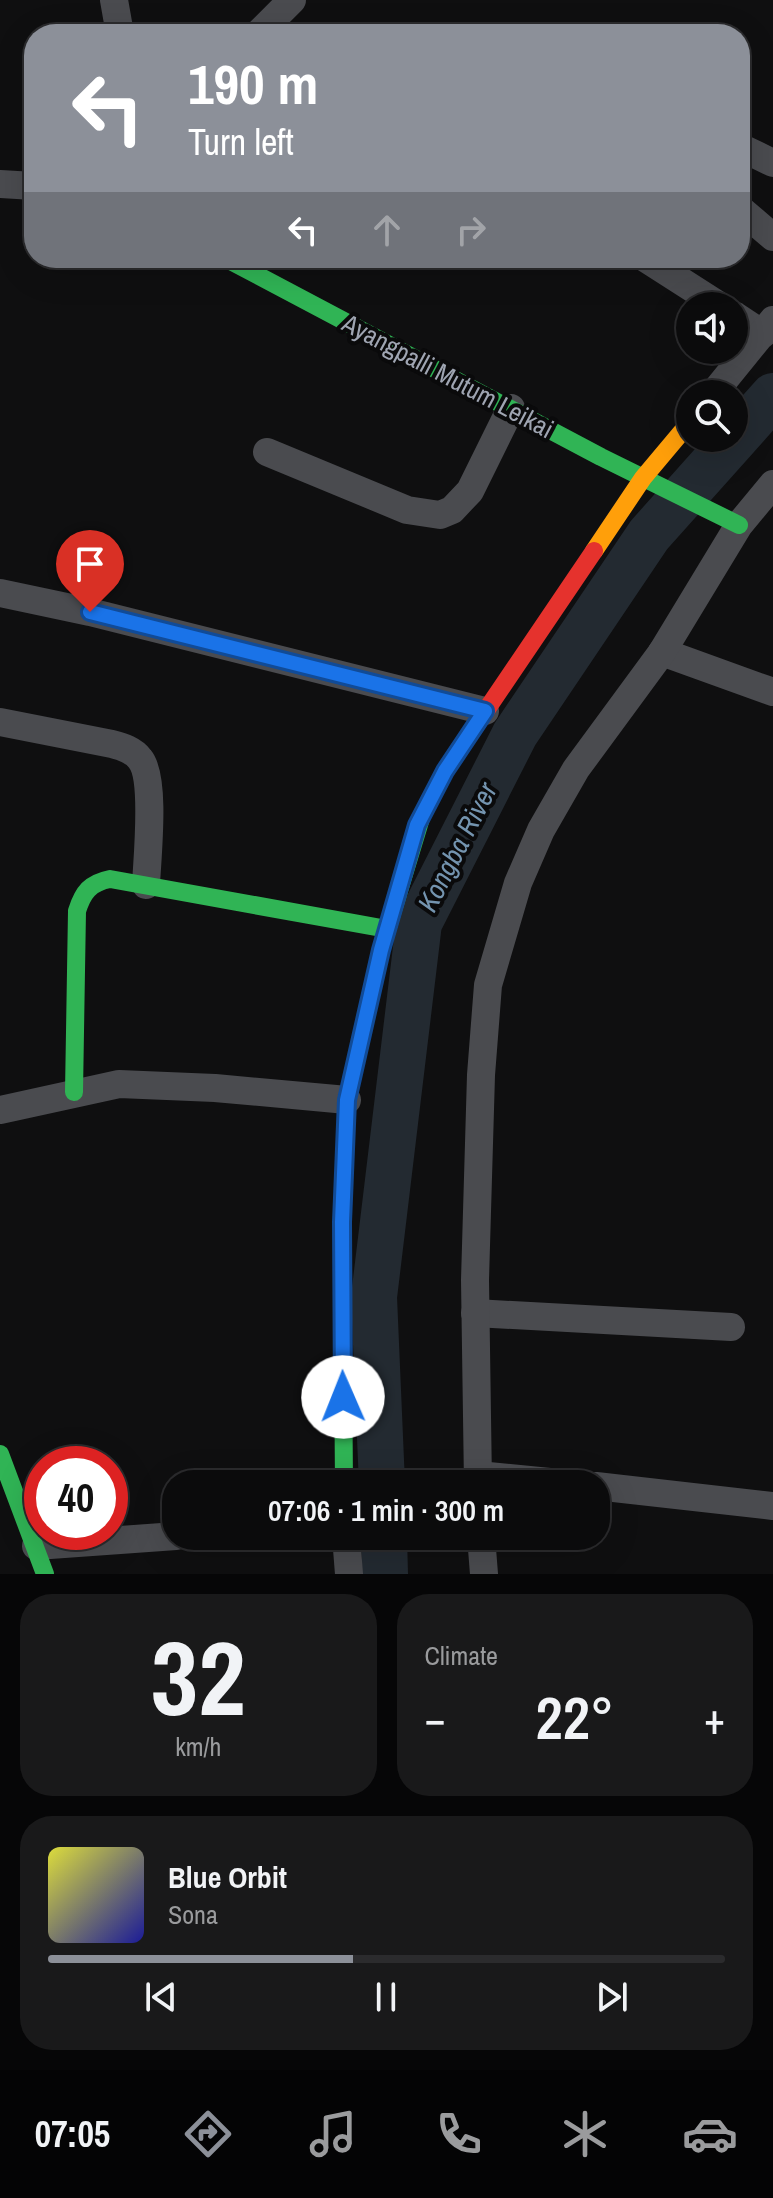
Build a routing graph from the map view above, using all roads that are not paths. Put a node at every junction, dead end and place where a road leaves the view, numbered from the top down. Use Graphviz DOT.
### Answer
graph roads {
  1 [pos="114,0"];
  2 [pos="292,0"];
  3 [pos="118,24"];
  4 [pos="268,24"];
  5 [pos="750,152"];
  6 [pos="773,163"];
  7 [pos="0,184"];
  8 [pos="24,185"];
  9 [pos="750,217"];
  10 [pos="773,237"];
  11 [pos="244,268"];
  12 [pos="661,268"];
  13 [pos="698,292"];
  14 [pos="748,320"];
  15 [pos="768,327"];
  16 [pos="724,380"];
  17 [pos="511,408"];
  18 [pos="676,439"];
  19 [pos="267,452"];
  20 [pos="643,478"];
  21 [pos="773,484"];
  22 [pos="727,518"];
  23 [pos="0,593"];
  24 [pos="662,652"];
  25 [pos="773,692"];
  26 [pos="485,711"];
  27 [pos="0,722"];
  28 [pos="146,885"];
  29 [pos="387,929"];
  30 [pos="74,1092"];
  31 [pos="347,1100"];
  32 [pos="0,1110"];
  33 [pos="475,1313"];
  34 [pos="731,1327"];
  35 [pos="0,1454"];
  36 [pos="344,1470"];
  37 [pos="478,1470"];
  38 [pos="610,1488"];
  39 [pos="773,1506"];
  40 [pos="24,1515"];
  41 [pos="162,1537"];
  42 [pos="128,1539"];
  43 [pos="37,1550"];
  44 [pos="347,1550"];
  45 [pos="482,1550"];
  46 [pos="45,1574"];
  47 [pos="349,1574"];
  48 [pos="484,1574"];
  1 -- 3 [label="street"];
  2 -- 4 [label="street"];
  5 -- 6 [label="street"];
  7 -- 8 [label="street"];
  9 -- 10 [label="street"];
  11 -- 17 [label="street, Ayangpalli Mutum Leikai"];
  12 -- 13 [label="street"];
  14 -- 15 [label="street"];
  15 -- 16 [label="street"];
  17 -- 19 [label="street"];
  17 -- 20 [label="street, Ayangpalli Mutum Leikai"];
  18 -- 20 [label="street"];
  20 -- 22 [label="street, Ayangpalli Mutum Leikai"];
  20 -- 26 [label="street"];
  21 -- 22 [label="street"];
  22 -- 24 [label="street"];
  23 -- 26 [label="street"];
  24 -- 25 [label="street"];
  24 -- 33 [label="street"];
  26 -- 29 [label="street"];
  27 -- 28 [label="street"];
  28 -- 29 [label="street"];
  28 -- 30 [label="street"];
  29 -- 31 [label="street"];
  30 -- 31 [label="street"];
  30 -- 32 [label="street"];
  31 -- 36 [label="street"];
  33 -- 34 [label="street"];
  33 -- 37 [label="street"];
  35 -- 40 [label="street"];
  38 -- 39 [label="street"];
  41 -- 42 [label="street"];
  43 -- 46 [label="street"];
  44 -- 47 [label="street"];
  45 -- 48 [label="street"];
}
